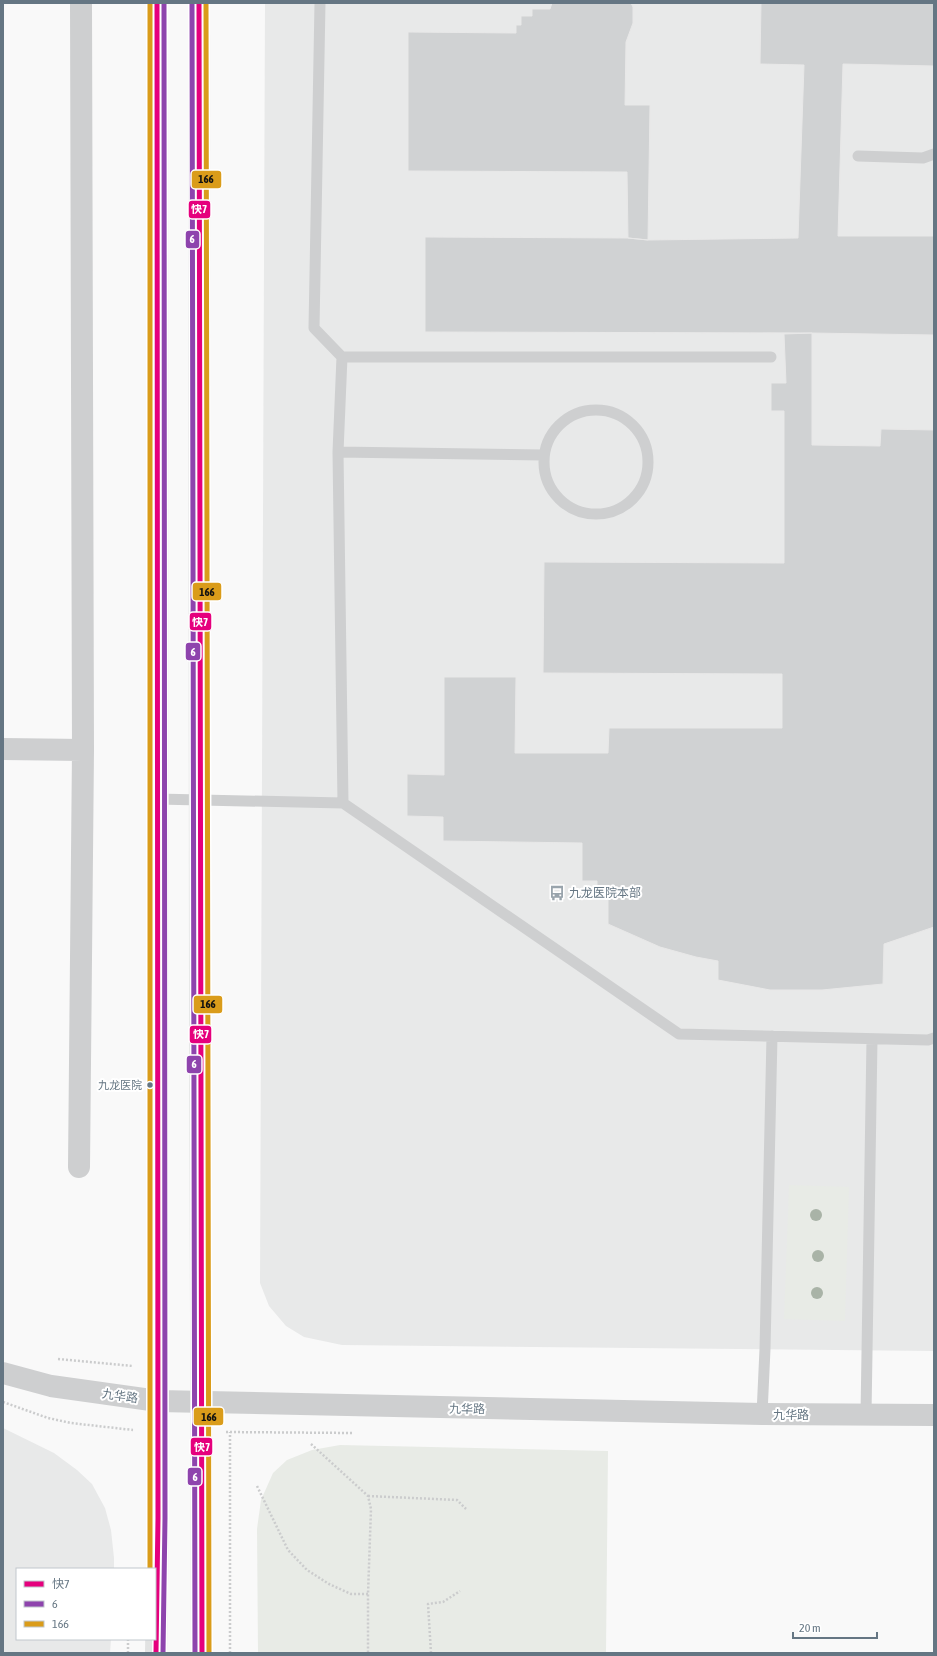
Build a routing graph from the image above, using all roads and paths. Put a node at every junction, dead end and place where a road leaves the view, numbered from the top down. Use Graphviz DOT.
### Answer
graph roads {
  1 [pos="81,3"];
  2 [pos="157,3"];
  3 [pos="199,3"];
  4 [pos="320,3"];
  5 [pos="934,154"];
  6 [pos="858,156"];
  7 [pos="342,357"];
  8 [pos="772,357"];
  9 [pos="338,452"];
  10 [pos="544,455"];
  11 [pos="3,749"];
  12 [pos="83,750"];
  13 [pos="157,799"];
  14 [pos="200,800"];
  15 [pos="343,804"];
  16 [pos="772,1036"];
  17 [pos="934,1038"];
  18 [pos="872,1039"];
  19 [pos="79,1167"];
  20 [pos="3,1373"];
  21 [pos="158,1402"];
  22 [pos="201,1402"];
  23 [pos="230,1403"];
  24 [pos="762,1414"];
  25 [pos="866,1415"];
  26 [pos="934,1415"];
  27 [pos="311,1444"];
  28 [pos="257,1486"];
  29 [pos="368,1496"];
  30 [pos="466,1509"];
  31 [pos="460,1591"];
  32 [pos="368,1594"];
  33 [pos="128,1640"];
  34 [pos="128,1653"];
  35 [pos="156,1653"];
  36 [pos="202,1653"];
  37 [pos="230,1653"];
  38 [pos="368,1653"];
  39 [pos="431,1653"];
  1 -- 12 [label="street"];
  2 -- 13 [label="main road"];
  3 -- 14 [label="main road"];
  4 -- 7 [label="lane"];
  5 -- 6 [label="lane"];
  7 -- 8 [label="lane"];
  7 -- 9 [label="lane"];
  9 -- 10 [label="lane"];
  9 -- 15 [label="lane"];
  10 -- 10 [label="lane"];
  11 -- 12 [label="street"];
  12 -- 19 [label="street"];
  13 -- 14 [label="lane"];
  13 -- 21 [label="main road"];
  14 -- 15 [label="lane"];
  14 -- 22 [label="main road"];
  15 -- 16 [label="lane"];
  16 -- 18 [label="lane"];
  16 -- 24 [label="lane"];
  17 -- 18 [label="lane"];
  18 -- 25 [label="lane"];
  20 -- 21 [label="street, 九华路"];
  21 -- 22 [label="street, 九华路"];
  21 -- 35 [label="main road"];
  22 -- 23 [label="street, 九华路"];
  22 -- 36 [label="main road"];
  23 -- 24 [label="street, 九华路"];
  23 -- 37 [label="path"];
  24 -- 25 [label="street, 九华路"];
  25 -- 26 [label="street, 九华路"];
  27 -- 29 [label="path"];
  28 -- 32 [label="path"];
  29 -- 30 [label="path"];
  29 -- 32 [label="path"];
  31 -- 39 [label="path"];
  32 -- 38 [label="path"];
  33 -- 34 [label="path"];
}
